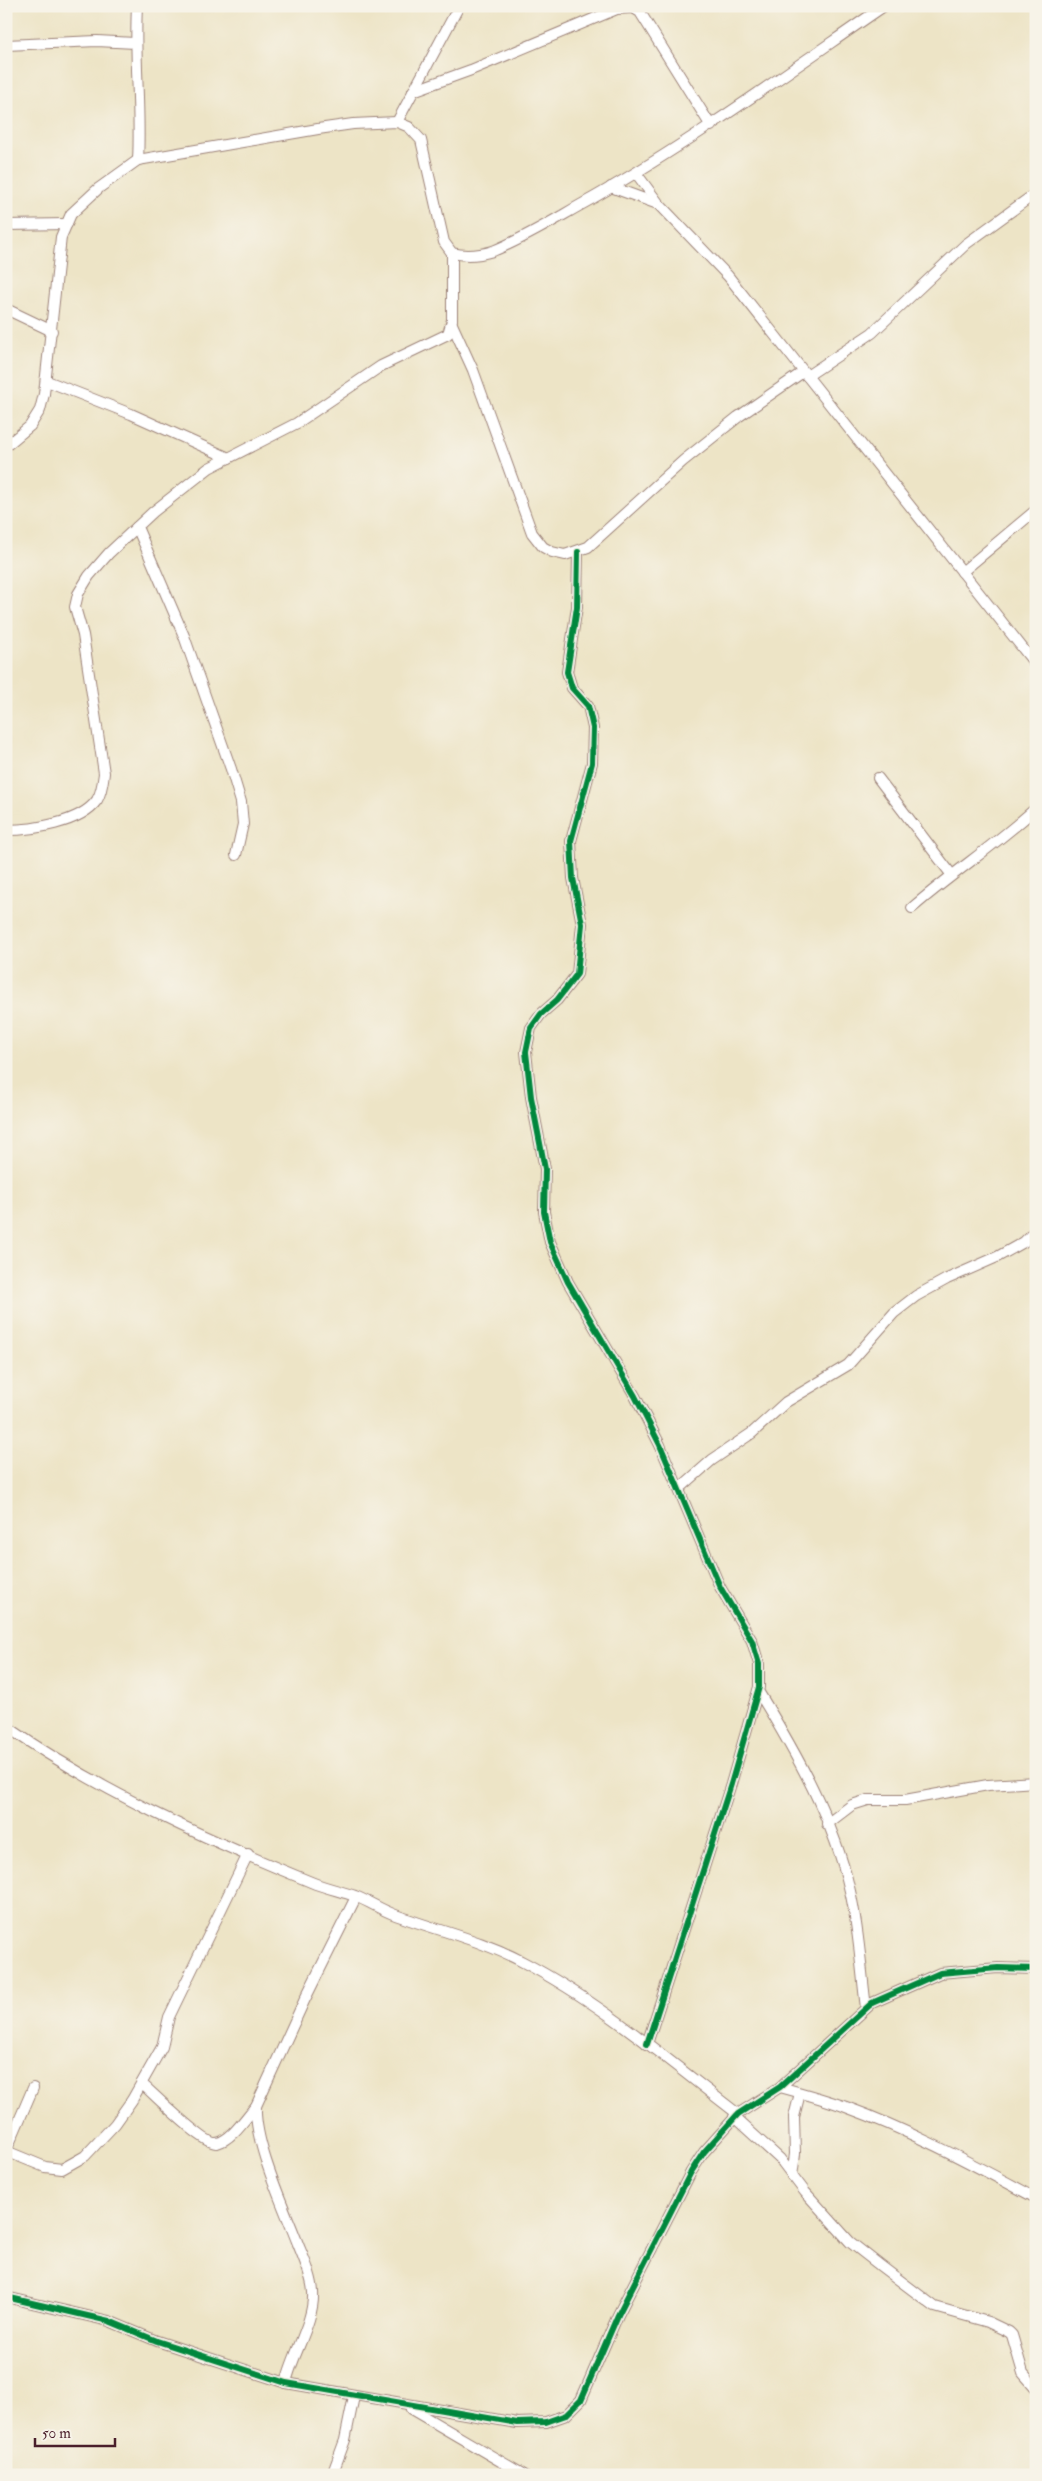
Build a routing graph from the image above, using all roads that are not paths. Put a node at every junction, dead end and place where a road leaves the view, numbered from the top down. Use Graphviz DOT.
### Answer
graph roads {
  1 [pos="137,6"];
  2 [pos="459,6"];
  3 [pos="884,6"];
  4 [pos="135,43"];
  5 [pos="6,45"];
  6 [pos="414,91"];
  7 [pos="397,122"];
  8 [pos="711,126"];
  9 [pos="138,160"];
  10 [pos="636,173"];
  11 [pos="611,187"];
  12 [pos="1036,193"];
  13 [pos="659,204"];
  14 [pos="67,224"];
  15 [pos="6,225"];
  16 [pos="452,253"];
  17 [pos="6,309"];
  18 [pos="452,324"];
  19 [pos="52,331"];
  20 [pos="805,374"];
  21 [pos="47,381"];
  22 [pos="6,446"];
  23 [pos="228,458"];
  24 [pos="1036,510"];
  25 [pos="137,527"];
  26 [pos="578,552"];
  27 [pos="962,572"];
  28 [pos="1036,665"];
  29 [pos="878,778"];
  30 [pos="1036,808"];
  31 [pos="6,830"];
  32 [pos="236,856"];
  33 [pos="951,874"];
  34 [pos="912,908"];
  35 [pos="1036,1230"];
  36 [pos="679,1488"];
  37 [pos="758,1692"];
  38 [pos="6,1726"];
  39 [pos="1036,1782"];
  40 [pos="827,1824"];
  41 [pos="248,1854"];
  42 [pos="356,1897"];
  43 [pos="1036,1969"];
  44 [pos="866,2008"];
  45 [pos="647,2044"];
  46 [pos="142,2084"];
  47 [pos="780,2087"];
  48 [pos="33,2088"];
  49 [pos="800,2093"];
  50 [pos="256,2106"];
  51 [pos="736,2116"];
  52 [pos="6,2151"];
  53 [pos="792,2176"];
  54 [pos="1036,2198"];
  55 [pos="6,2297"];
  56 [pos="286,2384"];
  57 [pos="1036,2388"];
  58 [pos="354,2396"];
  59 [pos="405,2405"];
  60 [pos="332,2475"];
  61 [pos="524,2475"];
  1 -- 4 [label="street"];
  2 -- 6 [label="street"];
  3 -- 8 [label="street"];
  4 -- 5 [label="street"];
  4 -- 9 [label="street"];
  6 -- 7 [label="street"];
  6 -- 8 [label="street"];
  7 -- 9 [label="street"];
  7 -- 16 [label="street"];
  8 -- 10 [label="street"];
  9 -- 14 [label="street"];
  10 -- 11 [label="street"];
  10 -- 13 [label="street"];
  11 -- 13 [label="street"];
  11 -- 16 [label="street"];
  12 -- 20 [label="street"];
  13 -- 20 [label="street"];
  14 -- 15 [label="street"];
  14 -- 19 [label="street"];
  16 -- 18 [label="street"];
  17 -- 19 [label="street"];
  18 -- 23 [label="street"];
  18 -- 26 [label="street"];
  19 -- 21 [label="street"];
  20 -- 26 [label="street"];
  20 -- 27 [label="street"];
  21 -- 22 [label="street"];
  21 -- 23 [label="street"];
  23 -- 25 [label="street"];
  24 -- 27 [label="street"];
  25 -- 31 [label="street"];
  25 -- 32 [label="street"];
  26 -- 36 [label="street"];
  27 -- 28 [label="street"];
  29 -- 33 [label="street"];
  30 -- 33 [label="street"];
  33 -- 34 [label="street"];
  35 -- 36 [label="street"];
  36 -- 37 [label="street"];
  37 -- 40 [label="street"];
  37 -- 45 [label="street"];
  38 -- 41 [label="street"];
  39 -- 40 [label="street"];
  40 -- 44 [label="street"];
  41 -- 42 [label="street"];
  41 -- 46 [label="street"];
  42 -- 45 [label="street"];
  42 -- 50 [label="street"];
  43 -- 44 [label="street"];
  44 -- 47 [label="street"];
  45 -- 51 [label="street"];
  46 -- 50 [label="street"];
  46 -- 52 [label="street"];
  47 -- 49 [label="street"];
  47 -- 51 [label="street"];
  48 -- 52 [label="street"];
  49 -- 53 [label="street"];
  49 -- 54 [label="street"];
  50 -- 56 [label="street"];
  51 -- 53 [label="street"];
  51 -- 59 [label="street"];
  53 -- 57 [label="street"];
  55 -- 56 [label="street"];
  56 -- 58 [label="street"];
  58 -- 59 [label="street"];
  58 -- 60 [label="street"];
  59 -- 61 [label="street"];
}
